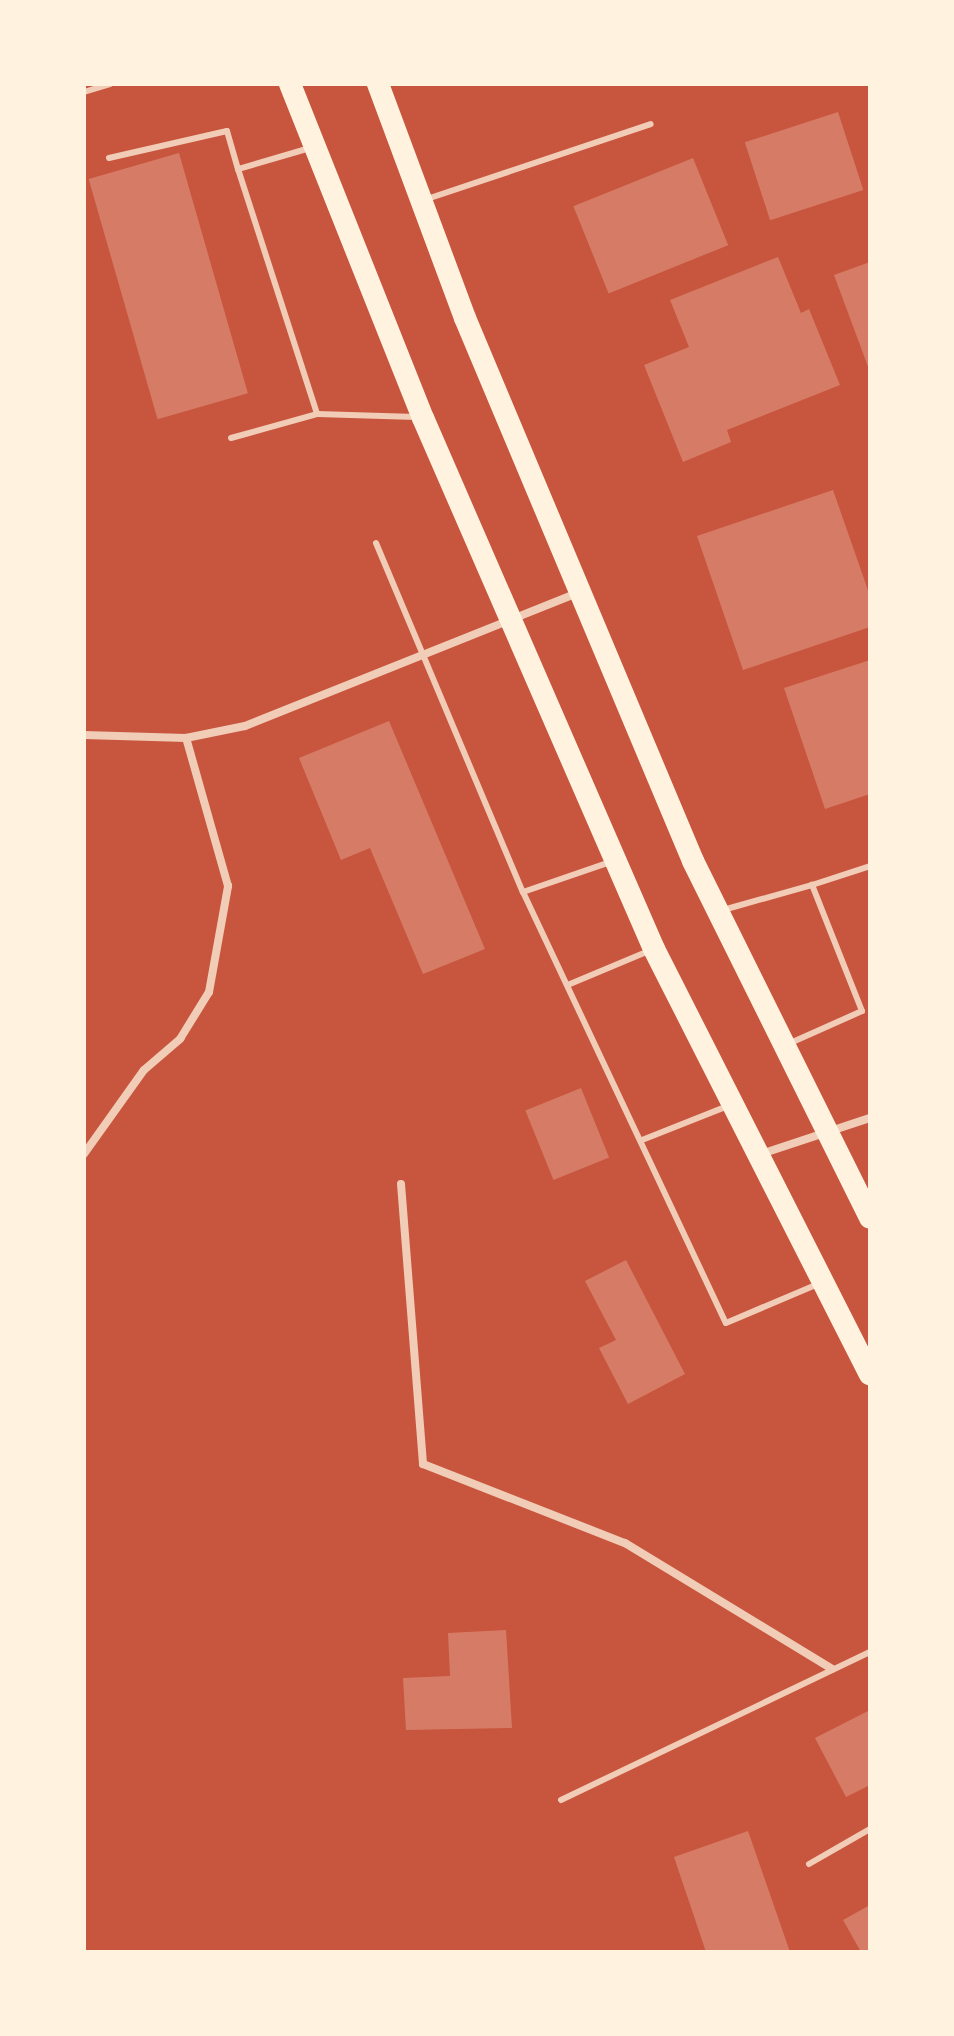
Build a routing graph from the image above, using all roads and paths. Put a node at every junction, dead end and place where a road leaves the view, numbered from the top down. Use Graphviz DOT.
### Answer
graph roads {
  1 [pos="110,84"];
  2 [pos="290,84"];
  3 [pos="378,84"];
  4 [pos="84,92"];
  5 [pos="651,124"];
  6 [pos="313,147"];
  7 [pos="109,158"];
  8 [pos="238,169"];
  9 [pos="421,201"];
  10 [pos="317,414"];
  11 [pos="423,418"];
  12 [pos="231,438"];
  13 [pos="376,543"];
  14 [pos="577,593"];
  15 [pos="509,620"];
  16 [pos="419,656"];
  17 [pos="84,735"];
  18 [pos="186,738"];
  19 [pos="616,860"];
  20 [pos="870,866"];
  21 [pos="812,885"];
  22 [pos="523,892"];
  23 [pos="718,911"];
  24 [pos="654,949"];
  25 [pos="570,984"];
  26 [pos="870,1010"];
  27 [pos="862,1011"];
  28 [pos="785,1045"];
  29 [pos="729,1106"];
  30 [pos="870,1118"];
  31 [pos="826,1130"];
  32 [pos="642,1140"];
  33 [pos="84,1154"];
  34 [pos="754,1156"];
  35 [pos="401,1184"];
  36 [pos="870,1217"];
  37 [pos="822,1283"];
  38 [pos="870,1374"];
  39 [pos="870,1652"];
  40 [pos="832,1669"];
  41 [pos="561,1800"];
  42 [pos="870,1829"];
  43 [pos="809,1864"];
  1 -- 4 [label="lane"];
  2 -- 6 [label="highway"];
  3 -- 9 [label="highway"];
  5 -- 9 [label="lane"];
  6 -- 8 [label="lane"];
  6 -- 11 [label="highway"];
  7 -- 8 [label="lane"];
  8 -- 10 [label="lane"];
  9 -- 14 [label="highway"];
  10 -- 11 [label="lane"];
  10 -- 12 [label="lane"];
  11 -- 15 [label="highway"];
  13 -- 16 [label="lane"];
  14 -- 15 [label="street"];
  14 -- 23 [label="highway"];
  15 -- 16 [label="street"];
  15 -- 19 [label="highway"];
  16 -- 18 [label="street"];
  16 -- 22 [label="lane"];
  17 -- 18 [label="street"];
  18 -- 33 [label="street"];
  19 -- 22 [label="lane"];
  19 -- 24 [label="highway"];
  20 -- 21 [label="lane"];
  21 -- 23 [label="lane"];
  21 -- 27 [label="lane"];
  22 -- 25 [label="lane"];
  23 -- 28 [label="highway"];
  24 -- 25 [label="lane"];
  24 -- 29 [label="highway"];
  25 -- 32 [label="lane"];
  26 -- 27 [label="lane"];
  27 -- 28 [label="lane"];
  28 -- 31 [label="highway"];
  29 -- 32 [label="lane"];
  29 -- 34 [label="highway"];
  30 -- 31 [label="street"];
  31 -- 34 [label="street"];
  31 -- 36 [label="highway"];
  32 -- 37 [label="lane"];
  34 -- 37 [label="highway"];
  35 -- 40 [label="street"];
  37 -- 38 [label="highway"];
  39 -- 40 [label="lane"];
  40 -- 41 [label="lane"];
  42 -- 43 [label="lane"];
}
